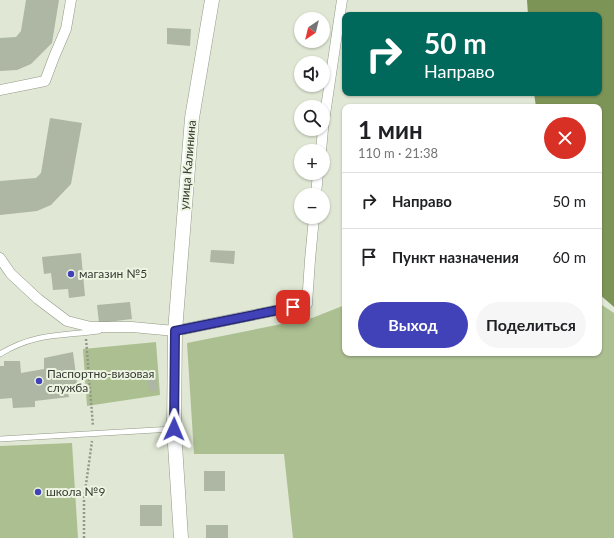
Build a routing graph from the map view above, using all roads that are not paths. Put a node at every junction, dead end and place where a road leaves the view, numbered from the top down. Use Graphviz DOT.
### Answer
graph roads {
  1 [pos="71,0"];
  2 [pos="212,0"];
  3 [pos="342,0"];
  4 [pos="0,90"];
  5 [pos="327,100"];
  6 [pos="313,224"];
  7 [pos="0,258"];
  8 [pos="132,327"];
  9 [pos="175,331"];
  10 [pos="0,354"];
  11 [pos="174,429"];
  12 [pos="0,439"];
  13 [pos="181,538"];
  1 -- 4 [label="street"];
  2 -- 9 [label="main road, улица Калинина"];
  3 -- 5 [label="street"];
  6 -- 9 [label="street"];
  7 -- 8 [label="street"];
  8 -- 9 [label="street"];
  8 -- 10 [label="lane"];
  9 -- 11 [label="main road, улица Калинина"];
  11 -- 12 [label="lane"];
  11 -- 13 [label="main road, улица Калинина"];
}
